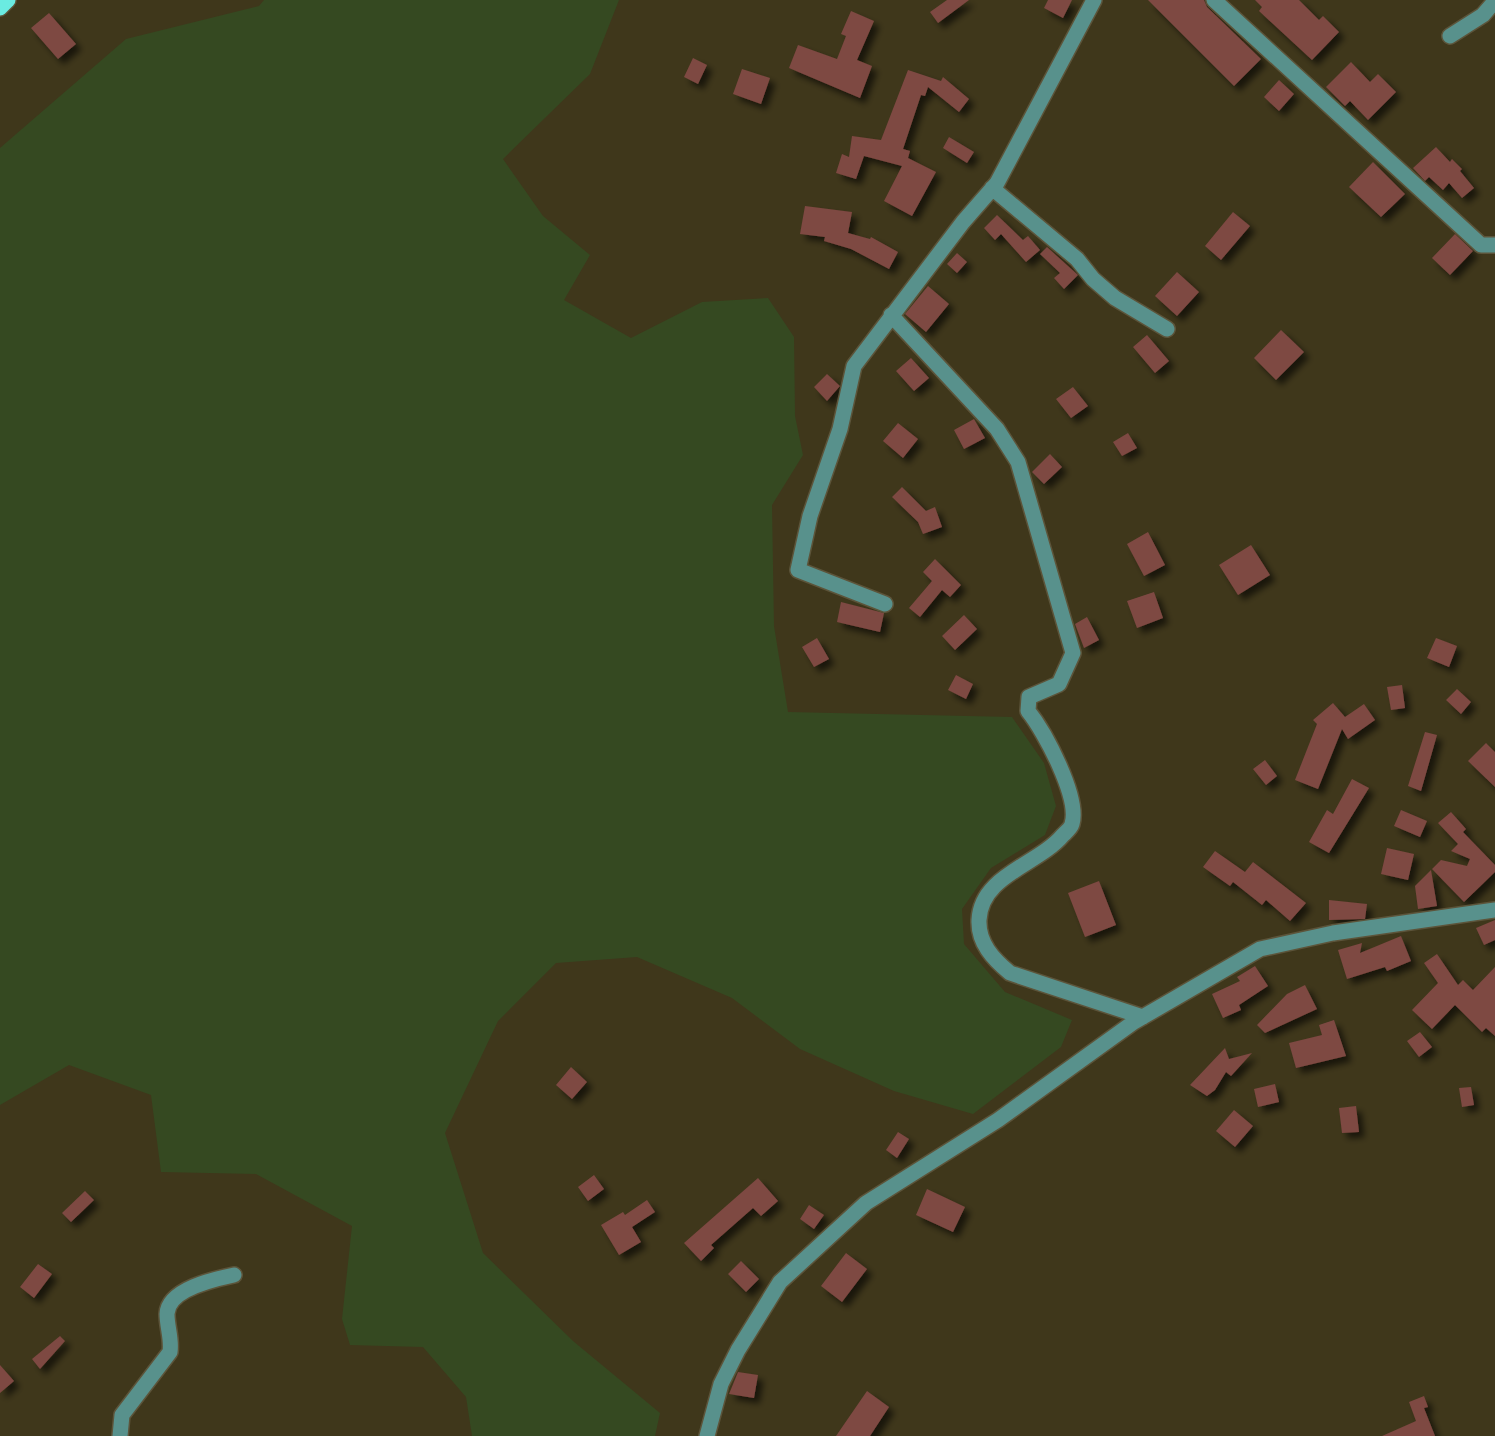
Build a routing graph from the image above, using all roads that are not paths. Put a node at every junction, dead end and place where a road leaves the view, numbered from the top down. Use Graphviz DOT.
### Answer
graph roads {
  1 [pos="8,0"];
  2 [pos="1094,0"];
  3 [pos="1214,0"];
  4 [pos="1495,1"];
  5 [pos="0,8"];
  6 [pos="1450,36"];
  7 [pos="992,188"];
  8 [pos="1495,245"];
  9 [pos="891,315"];
  10 [pos="1167,329"];
  11 [pos="885,604"];
  12 [pos="1495,910"];
  13 [pos="1143,1017"];
  14 [pos="234,1275"];
  15 [pos="120,1436"];
  16 [pos="707,1436"];
  1 -- 5 [label="main road"];
  2 -- 7 [label="street"];
  3 -- 8 [label="street"];
  4 -- 6 [label="street"];
  7 -- 9 [label="street"];
  7 -- 10 [label="street"];
  9 -- 11 [label="street"];
  9 -- 13 [label="street"];
  12 -- 13 [label="street"];
  13 -- 16 [label="street"];
  14 -- 15 [label="street"];
}
